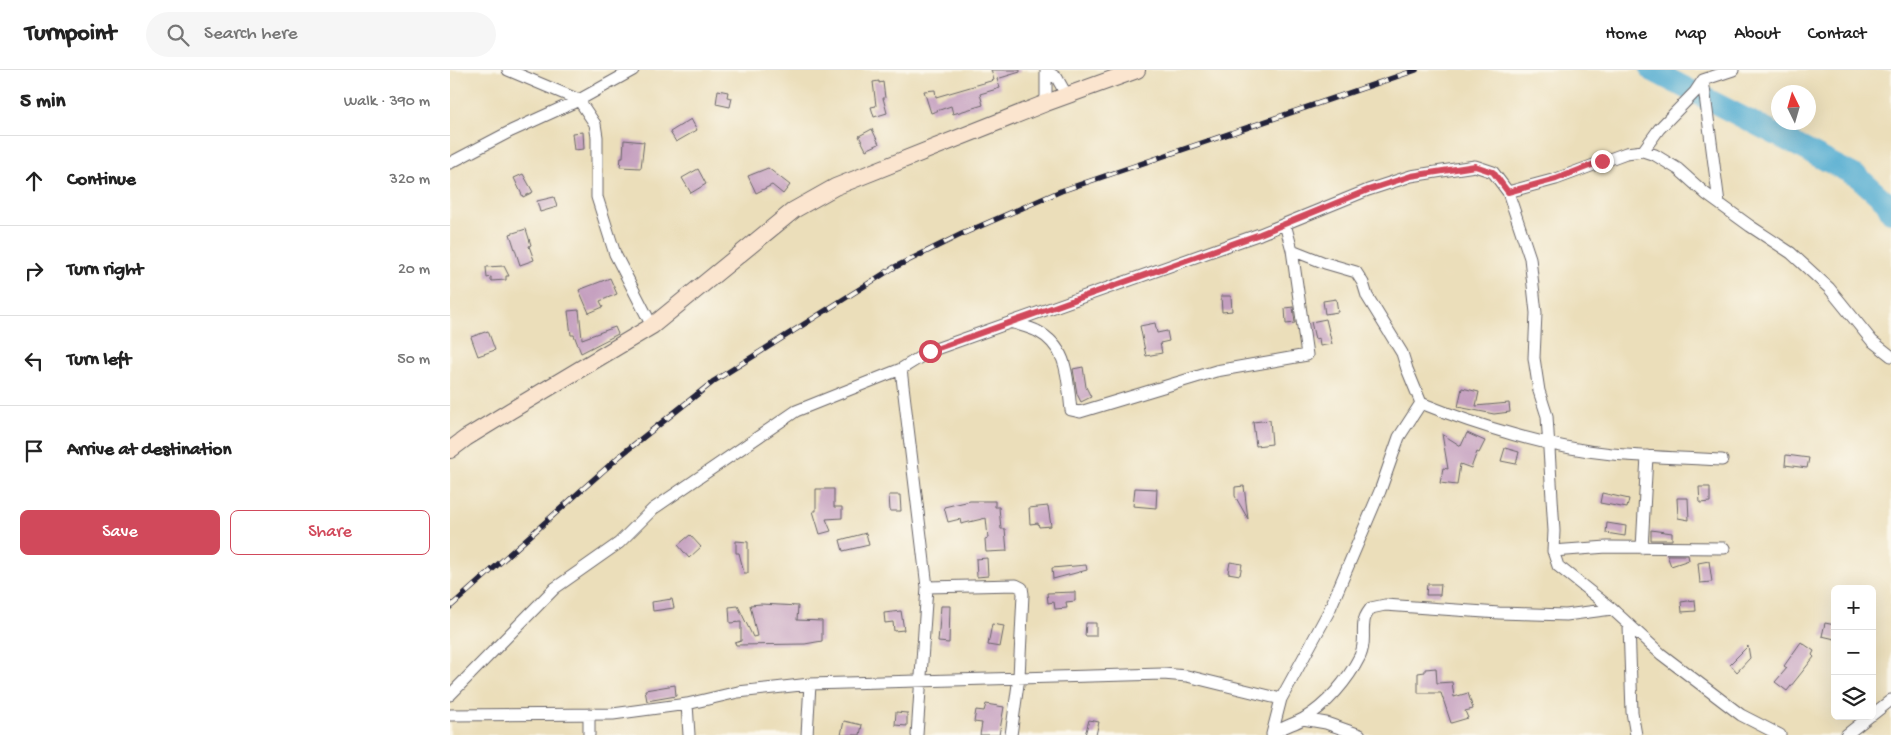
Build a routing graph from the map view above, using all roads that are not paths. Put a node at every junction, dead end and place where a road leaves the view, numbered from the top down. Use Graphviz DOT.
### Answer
graph roads {
  1 [pos="508,70"];
  2 [pos="633,70"];
  3 [pos="1137,70"];
  4 [pos="1733,70"];
  5 [pos="1046,71"];
  6 [pos="1703,80"];
  7 [pos="1067,96"];
  8 [pos="579,100"];
  9 [pos="1046,104"];
  10 [pos="1642,151"];
  11 [pos="450,163"];
  12 [pos="1508,192"];
  13 [pos="1719,203"];
  14 [pos="1285,224"];
  15 [pos="1292,250"];
  16 [pos="1011,322"];
  17 [pos="652,326"];
  18 [pos="1891,356"];
  19 [pos="902,369"];
  20 [pos="1420,403"];
  21 [pos="1548,443"];
  22 [pos="450,450"];
  23 [pos="1647,456"];
  24 [pos="1722,460"];
  25 [pos="1642,548"];
  26 [pos="1724,548"];
  27 [pos="1553,551"];
  28 [pos="927,588"];
  29 [pos="1612,609"];
  30 [pos="1629,625"];
  31 [pos="1019,677"];
  32 [pos="921,681"];
  33 [pos="810,684"];
  34 [pos="450,695"];
  35 [pos="1281,698"];
  36 [pos="1891,700"];
  37 [pos="687,704"];
  38 [pos="1876,712"];
  39 [pos="589,714"];
  40 [pos="450,715"];
  41 [pos="1302,719"];
  42 [pos="1866,720"];
  43 [pos="1272,734"];
  44 [pos="589,735"];
  45 [pos="690,735"];
  46 [pos="807,735"];
  47 [pos="917,735"];
  48 [pos="1011,735"];
  49 [pos="1360,735"];
  50 [pos="1636,735"];
  51 [pos="1780,735"];
  52 [pos="1846,735"];
  1 -- 8 [label="street"];
  2 -- 8 [label="street"];
  3 -- 7 [label="street"];
  4 -- 6 [label="street"];
  5 -- 7 [label="street"];
  5 -- 9 [label="street"];
  6 -- 10 [label="street"];
  6 -- 13 [label="street"];
  7 -- 9 [label="street"];
  8 -- 11 [label="street"];
  8 -- 17 [label="street"];
  9 -- 17 [label="street"];
  10 -- 12 [label="street"];
  10 -- 13 [label="street"];
  12 -- 14 [label="street"];
  12 -- 21 [label="street"];
  13 -- 18 [label="street"];
  14 -- 15 [label="street"];
  14 -- 16 [label="street"];
  15 -- 16 [label="street"];
  15 -- 20 [label="street"];
  16 -- 19 [label="street"];
  17 -- 22 [label="street"];
  19 -- 28 [label="street"];
  19 -- 34 [label="street"];
  20 -- 21 [label="street"];
  20 -- 35 [label="street"];
  21 -- 23 [label="street"];
  21 -- 27 [label="street"];
  23 -- 24 [label="street"];
  23 -- 25 [label="street"];
  25 -- 26 [label="street"];
  25 -- 27 [label="street"];
  27 -- 29 [label="street"];
  28 -- 31 [label="street"];
  28 -- 32 [label="street"];
  29 -- 30 [label="street"];
  29 -- 41 [label="street"];
  30 -- 50 [label="street"];
  30 -- 51 [label="street"];
  31 -- 32 [label="street"];
  31 -- 35 [label="street"];
  31 -- 48 [label="street"];
  32 -- 33 [label="street"];
  32 -- 47 [label="street"];
  33 -- 37 [label="street"];
  33 -- 46 [label="street"];
  35 -- 43 [label="street"];
  36 -- 38 [label="street"];
  37 -- 39 [label="street"];
  37 -- 45 [label="street"];
  39 -- 40 [label="street"];
  39 -- 44 [label="street"];
  41 -- 43 [label="street"];
  41 -- 49 [label="street"];
  42 -- 52 [label="street"];
}
